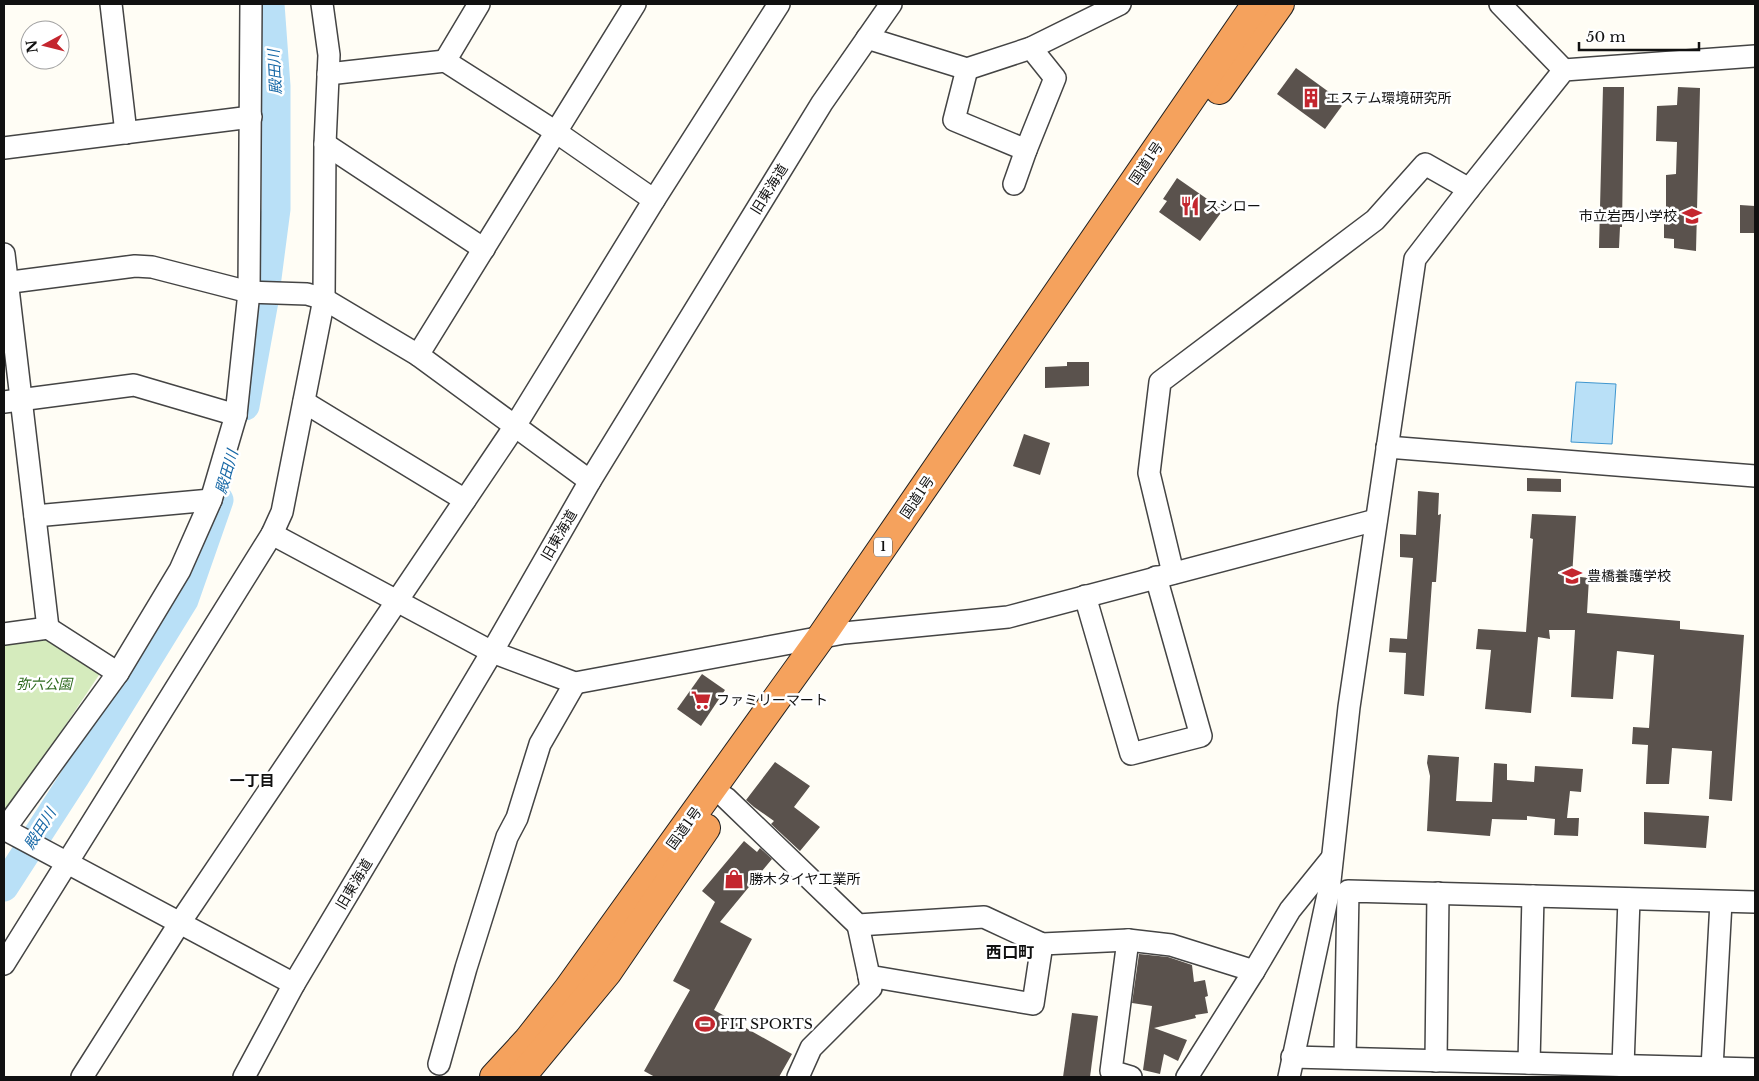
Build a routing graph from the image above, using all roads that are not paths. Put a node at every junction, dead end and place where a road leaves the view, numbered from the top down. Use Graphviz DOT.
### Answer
graph roads {
  1 [pos="111,4"];
  2 [pos="250,4"];
  3 [pos="322,4"];
  4 [pos="478,4"];
  5 [pos="635,4"];
  6 [pos="779,4"];
  7 [pos="891,4"];
  8 [pos="1120,4"];
  9 [pos="1256,4"];
  10 [pos="1280,4"];
  11 [pos="1500,4"];
  12 [pos="867,38"];
  13 [pos="1031,48"];
  14 [pos="1755,56"];
  15 [pos="444,61"];
  16 [pos="967,69"];
  17 [pos="1564,70"];
  18 [pos="328,74"];
  19 [pos="251,117"];
  20 [pos="556,132"];
  21 [pos="126,133"];
  22 [pos="325,144"];
  23 [pos="4,148"];
  24 [pos="1026,150"];
  25 [pos="1014,184"];
  26 [pos="1469,189"];
  27 [pos="654,200"];
  28 [pos="484,249"];
  29 [pos="4,254"];
  30 [pos="5,283"];
  31 [pos="255,292"];
  32 [pos="315,297"];
  33 [pos="418,355"];
  34 [pos="12,401"];
  35 [pos="304,402"];
  36 [pos="236,415"];
  37 [pos="515,426"];
  38 [pos="1387,447"];
  39 [pos="1755,476"];
  40 [pos="590,481"];
  41 [pos="211,500"];
  42 [pos="465,500"];
  43 [pos="35,516"];
  44 [pos="1376,520"];
  45 [pos="272,534"];
  46 [pos="1164,575"];
  47 [pos="1085,596"];
  48 [pos="397,600"];
  49 [pos="48,628"];
  50 [pos="4,634"];
  51 [pos="832,635"];
  52 [pos="492,652"];
  53 [pos="118,673"];
  54 [pos="575,683"];
  55 [pos="726,798"];
  56 [pos="4,830"];
  57 [pos="1333,858"];
  58 [pos="63,860"];
  59 [pos="1438,893"];
  60 [pos="1533,896"];
  61 [pos="1629,899"];
  62 [pos="1721,902"];
  63 [pos="1755,902"];
  64 [pos="179,924"];
  65 [pos="858,925"];
  66 [pos="1128,940"];
  67 [pos="1042,944"];
  68 [pos="4,964"];
  69 [pos="1254,972"];
  70 [pos="868,976"];
  71 [pos="294,984"];
  72 [pos="1345,1058"];
  73 [pos="1436,1061"];
  74 [pos="1529,1063"];
  75 [pos="439,1064"];
  76 [pos="1623,1066"];
  77 [pos="1290,1067"];
  78 [pos="1712,1068"];
  79 [pos="1755,1069"];
  80 [pos="1505,1070"];
  81 [pos="82,1077"];
  82 [pos="244,1077"];
  83 [pos="494,1077"];
  84 [pos="521,1077"];
  85 [pos="798,1077"];
  86 [pos="1132,1077"];
  87 [pos="1187,1077"];
  1 -- 21 [label="street"];
  2 -- 19 [label="street"];
  3 -- 18 [label="street"];
  4 -- 15 [label="street"];
  5 -- 20 [label="street"];
  6 -- 27 [label="street"];
  7 -- 12 [label="street, 旧東海道"];
  8 -- 13 [label="street"];
  9 -- 51 [label="highway, 国道1号 / 1"];
  10 -- 51 [label="highway, 国道1号 / 1"];
  11 -- 17 [label="street"];
  12 -- 16 [label="street"];
  12 -- 40 [label="street, 旧東海道"];
  13 -- 16 [label="street"];
  13 -- 24 [label="street"];
  14 -- 17 [label="street"];
  15 -- 18 [label="street"];
  15 -- 20 [label="street"];
  16 -- 24 [label="street"];
  17 -- 26 [label="street"];
  18 -- 22 [label="street"];
  19 -- 21 [label="street"];
  19 -- 31 [label="street"];
  20 -- 27 [label="street"];
  20 -- 28 [label="street"];
  21 -- 23 [label="street"];
  22 -- 28 [label="street"];
  22 -- 32 [label="street"];
  24 -- 25 [label="street"];
  26 -- 38 [label="street"];
  26 -- 46 [label="street"];
  27 -- 37 [label="street"];
  28 -- 33 [label="street"];
  29 -- 30 [label="street"];
  30 -- 31 [label="street"];
  30 -- 34 [label="street"];
  31 -- 32 [label="street"];
  31 -- 36 [label="street"];
  32 -- 33 [label="street"];
  32 -- 35 [label="street"];
  33 -- 37 [label="street"];
  34 -- 36 [label="street"];
  34 -- 43 [label="street"];
  35 -- 42 [label="street"];
  35 -- 45 [label="street"];
  36 -- 41 [label="street"];
  37 -- 40 [label="street"];
  37 -- 42 [label="street"];
  38 -- 39 [label="street"];
  38 -- 44 [label="street"];
  40 -- 52 [label="street, 旧東海道"];
  41 -- 43 [label="street"];
  41 -- 53 [label="street"];
  42 -- 48 [label="street"];
  43 -- 49 [label="street"];
  44 -- 46 [label="street"];
  44 -- 57 [label="street"];
  45 -- 48 [label="street"];
  45 -- 58 [label="street"];
  46 -- 47 [label="street"];
  46 -- 47 [label="street"];
  47 -- 51 [label="street"];
  48 -- 52 [label="street"];
  48 -- 64 [label="street"];
  49 -- 50 [label="street"];
  49 -- 53 [label="street"];
  51 -- 54 [label="street"];
  51 -- 55 [label="highway, 国道1号 / 1"];
  51 -- 83 [label="highway, 国道1号 / 1"];
  52 -- 54 [label="street"];
  52 -- 71 [label="street, 旧東海道"];
  53 -- 56 [label="street"];
  54 -- 75 [label="street"];
  55 -- 65 [label="street"];
  55 -- 84 [label="highway, 国道1号 / 1"];
  56 -- 58 [label="street"];
  57 -- 69 [label="street"];
  57 -- 77 [label="street"];
  58 -- 64 [label="street"];
  58 -- 68 [label="street"];
  59 -- 60 [label="street"];
  59 -- 72 [label="street"];
  59 -- 73 [label="street"];
  60 -- 61 [label="street"];
  60 -- 74 [label="street"];
  61 -- 62 [label="street"];
  61 -- 76 [label="street"];
  62 -- 63 [label="street"];
  62 -- 78 [label="street"];
  64 -- 71 [label="street"];
  64 -- 81 [label="street"];
  65 -- 67 [label="street"];
  65 -- 70 [label="street"];
  66 -- 67 [label="street"];
  66 -- 69 [label="street"];
  66 -- 86 [label="street"];
  67 -- 70 [label="street"];
  69 -- 87 [label="street"];
  70 -- 85 [label="street"];
  71 -- 82 [label="street, 旧東海道"];
  72 -- 73 [label="street"];
  72 -- 77 [label="street"];
  73 -- 80 [label="street"];
  74 -- 76 [label="street"];
  74 -- 80 [label="street"];
  76 -- 78 [label="street"];
  78 -- 79 [label="street"];
}
